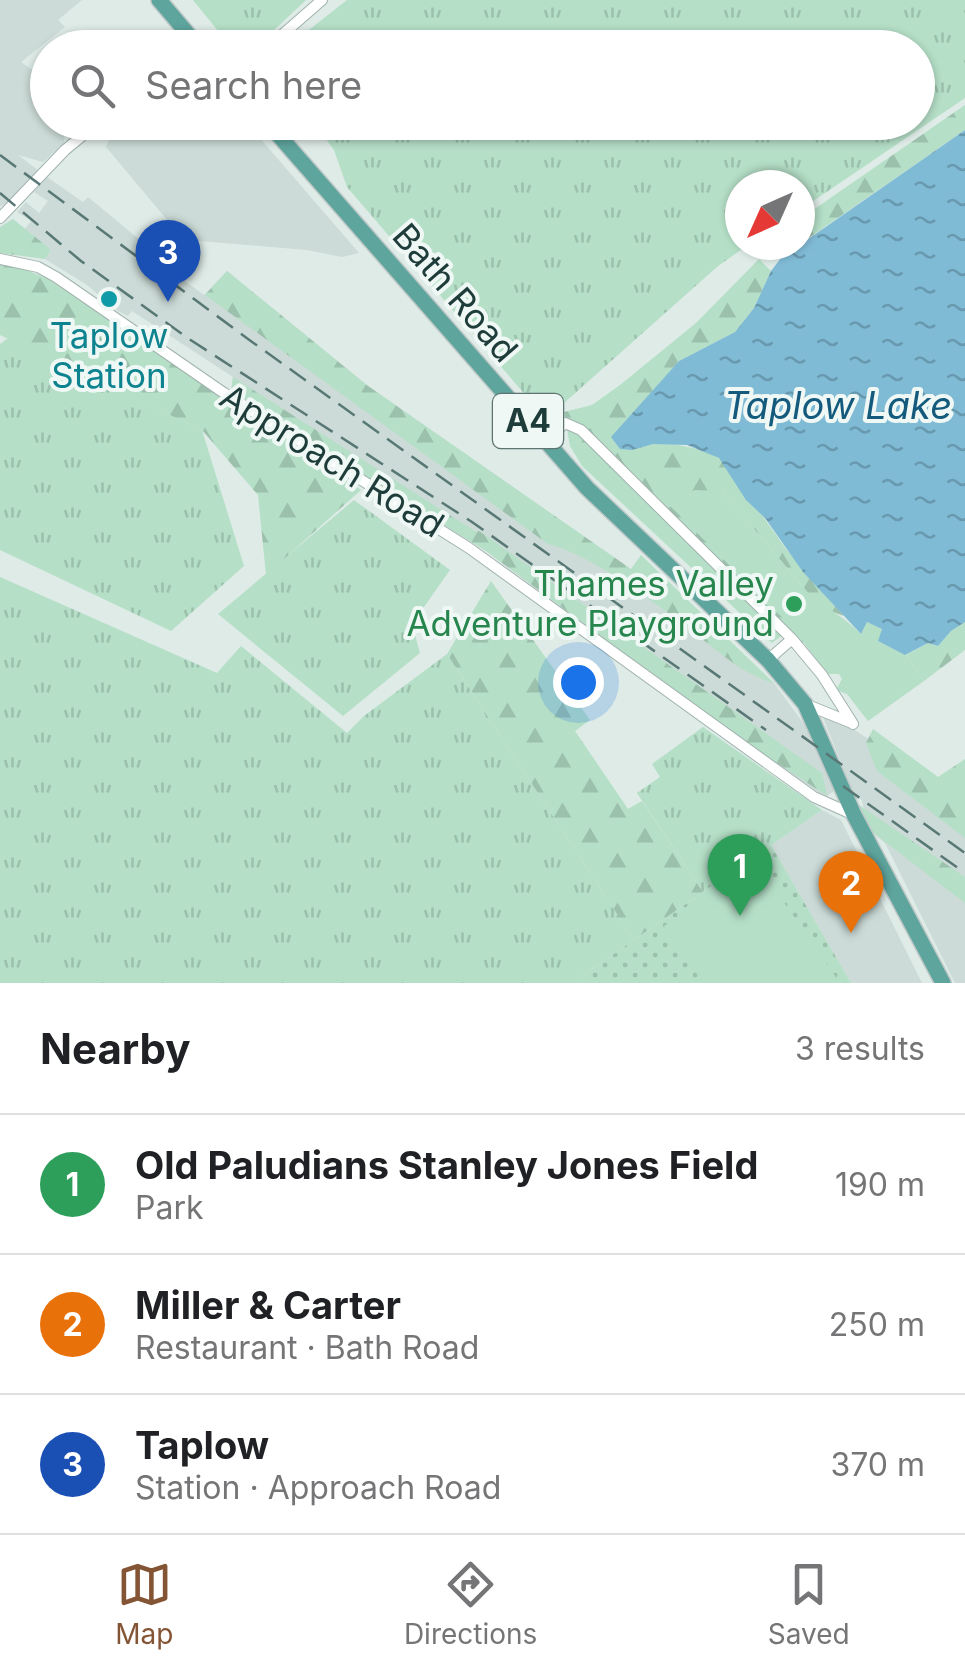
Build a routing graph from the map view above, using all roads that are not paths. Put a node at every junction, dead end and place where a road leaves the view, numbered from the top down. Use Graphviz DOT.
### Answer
graph roads {
  1 [pos="159,0"];
  2 [pos="322,0"];
  3 [pos="185,30"];
  4 [pos="288,30"];
  5 [pos="77,140"];
  6 [pos="283,140"];
  7 [pos="0,218"];
  8 [pos="0,259"];
  9 [pos="545,440"];
  10 [pos="792,639"];
  11 [pos="768,660"];
  12 [pos="805,704"];
  13 [pos="854,815"];
  14 [pos="943,983"];
  1 -- 3 [label="main road"];
  2 -- 4 [label="street"];
  5 -- 7 [label="street"];
  6 -- 9 [label="main road, Bath Road / A4"];
  8 -- 13 [label="street, Approach Road"];
  9 -- 10 [label="street"];
  9 -- 11 [label="main road, Bath Road / A4"];
  10 -- 11 [label="street"];
  10 -- 12 [label="street"];
  11 -- 12 [label="main road, Bath Road / A4"];
  12 -- 13 [label="main road, Bath Road / A4"];
  13 -- 14 [label="main road, Bath Road / A4"];
}
